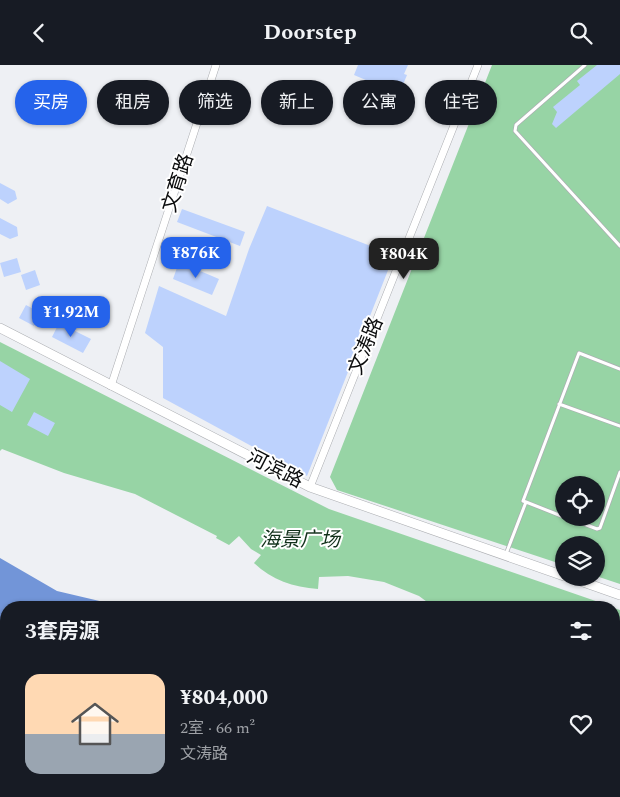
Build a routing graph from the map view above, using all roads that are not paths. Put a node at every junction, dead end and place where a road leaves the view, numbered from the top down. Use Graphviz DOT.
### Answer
graph roads {
  1 [pos="216,65"];
  2 [pos="478,65"];
  3 [pos="585,65"];
  4 [pos="620,247"];
  5 [pos="0,328"];
  6 [pos="620,369"];
  7 [pos="111,386"];
  8 [pos="559,404"];
  9 [pos="620,426"];
  10 [pos="620,472"];
  11 [pos="310,487"];
  12 [pos="526,502"];
  13 [pos="555,513"];
  14 [pos="605,513"];
  15 [pos="589,526"];
  16 [pos="600,526"];
  17 [pos="506,555"];
  18 [pos="555,572"];
  19 [pos="594,586"];
  20 [pos="620,595"];
  1 -- 7 [label="street, 文育路"];
  2 -- 11 [label="street, 文涛路"];
  3 -- 4 [label="lane"];
  5 -- 7 [label="street, 河滨路"];
  6 -- 8 [label="lane"];
  7 -- 11 [label="street, 河滨路"];
  8 -- 9 [label="lane"];
  8 -- 12 [label="lane"];
  10 -- 14 [label="lane"];
  11 -- 17 [label="street, 河滨路"];
  12 -- 13 [label="lane"];
  12 -- 17 [label="lane"];
  15 -- 16 [label="lane"];
  17 -- 18 [label="street, 河滨路"];
  19 -- 20 [label="street"];
}
